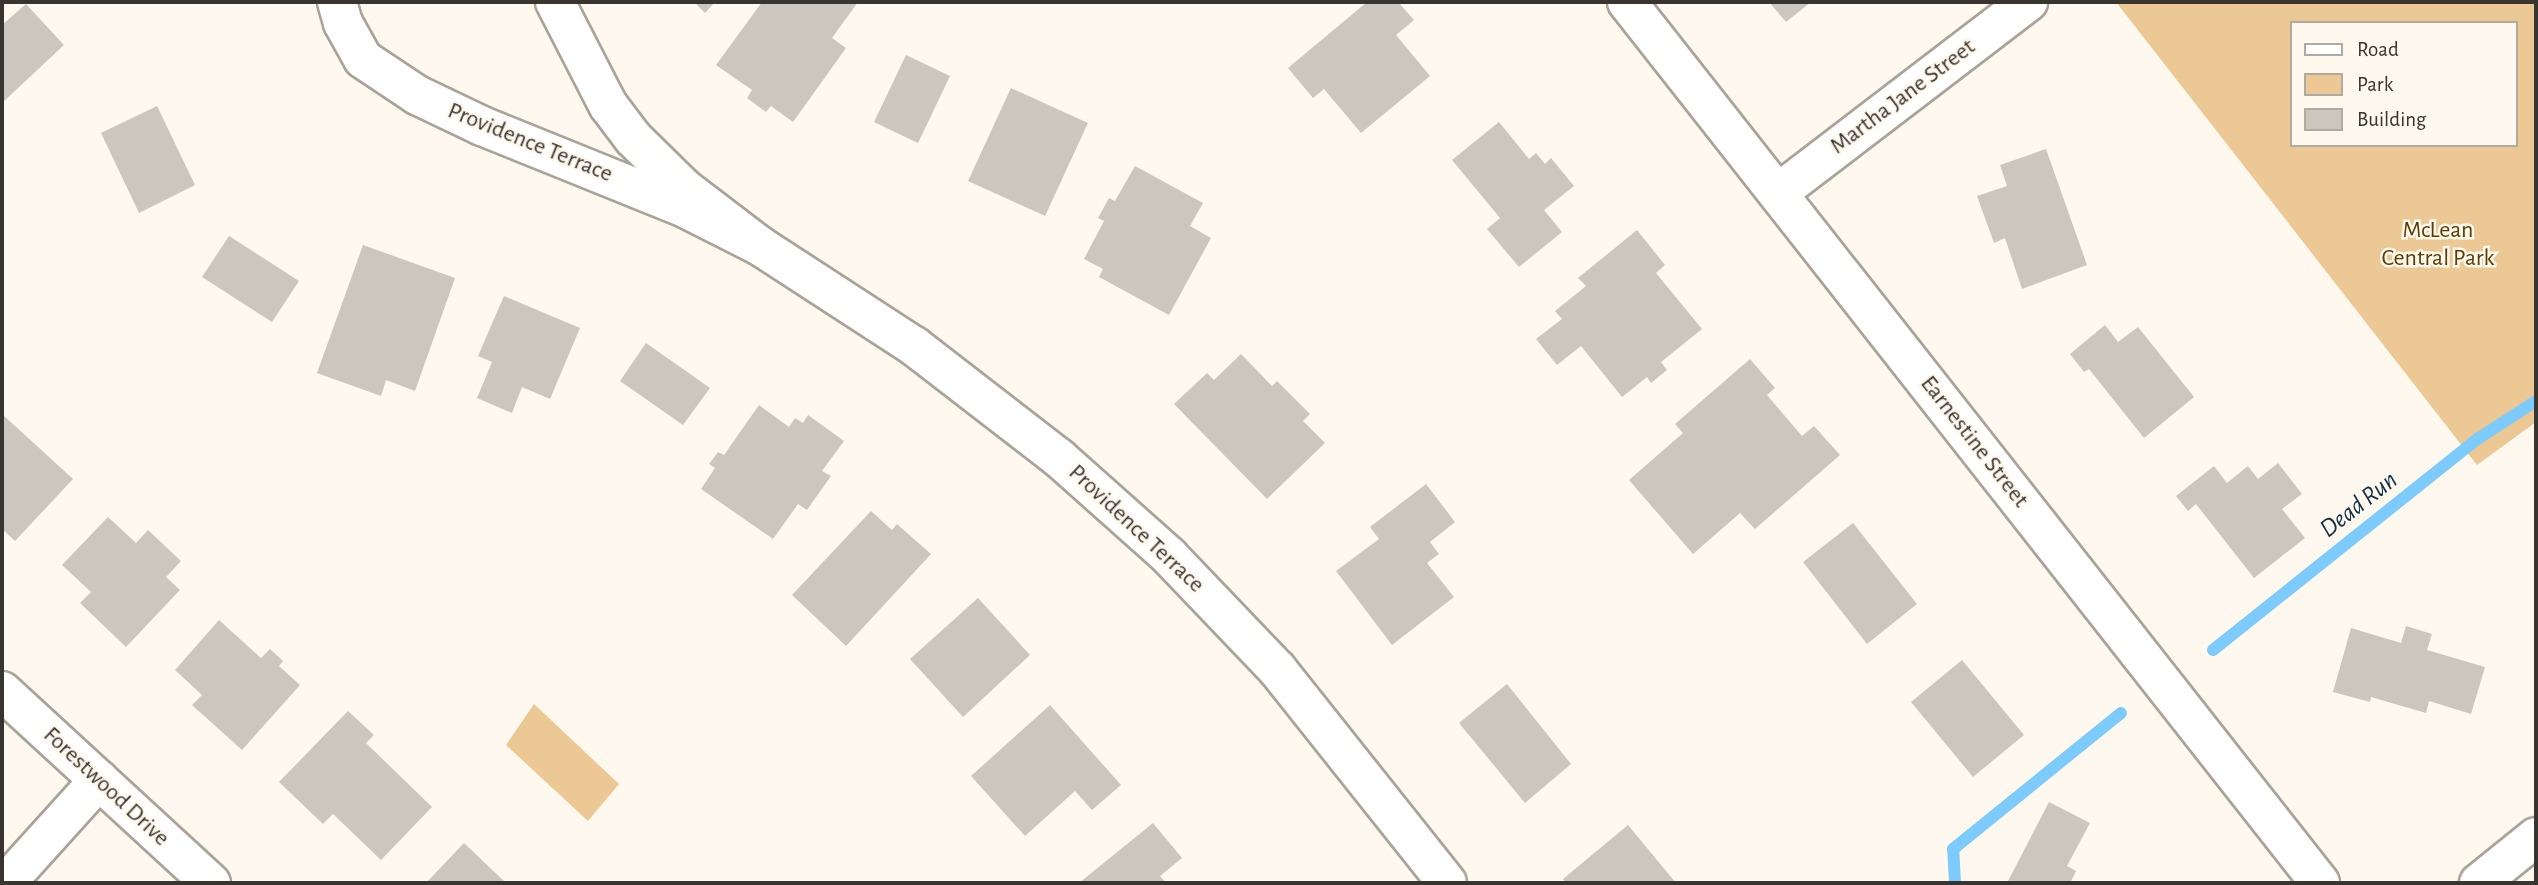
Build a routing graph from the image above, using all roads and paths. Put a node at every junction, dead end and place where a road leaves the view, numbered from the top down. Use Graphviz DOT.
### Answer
graph roads {
  1 [pos="337,2"];
  2 [pos="555,2"];
  3 [pos="1627,2"];
  4 [pos="2028,2"];
  5 [pos="1778,193"];
  6 [pos="760,246"];
  7 [pos="2,691"];
  8 [pos="99,780"];
  9 [pos="2536,837"];
  10 [pos="6,883"];
  11 [pos="211,883"];
  12 [pos="1447,883"];
  13 [pos="2320,883"];
  14 [pos="2479,883"];
  1 -- 6 [label="street, Providence Terrace"];
  2 -- 6 [label="street, Providence Terrace"];
  3 -- 5 [label="street, Earnestine Street"];
  4 -- 5 [label="street, Martha Jane Street"];
  5 -- 13 [label="street, Earnestine Street"];
  6 -- 12 [label="street, Providence Terrace"];
  7 -- 8 [label="street, Forestwood Drive"];
  8 -- 10 [label="street"];
  8 -- 11 [label="street, Forestwood Drive"];
  9 -- 14 [label="street"];
}
